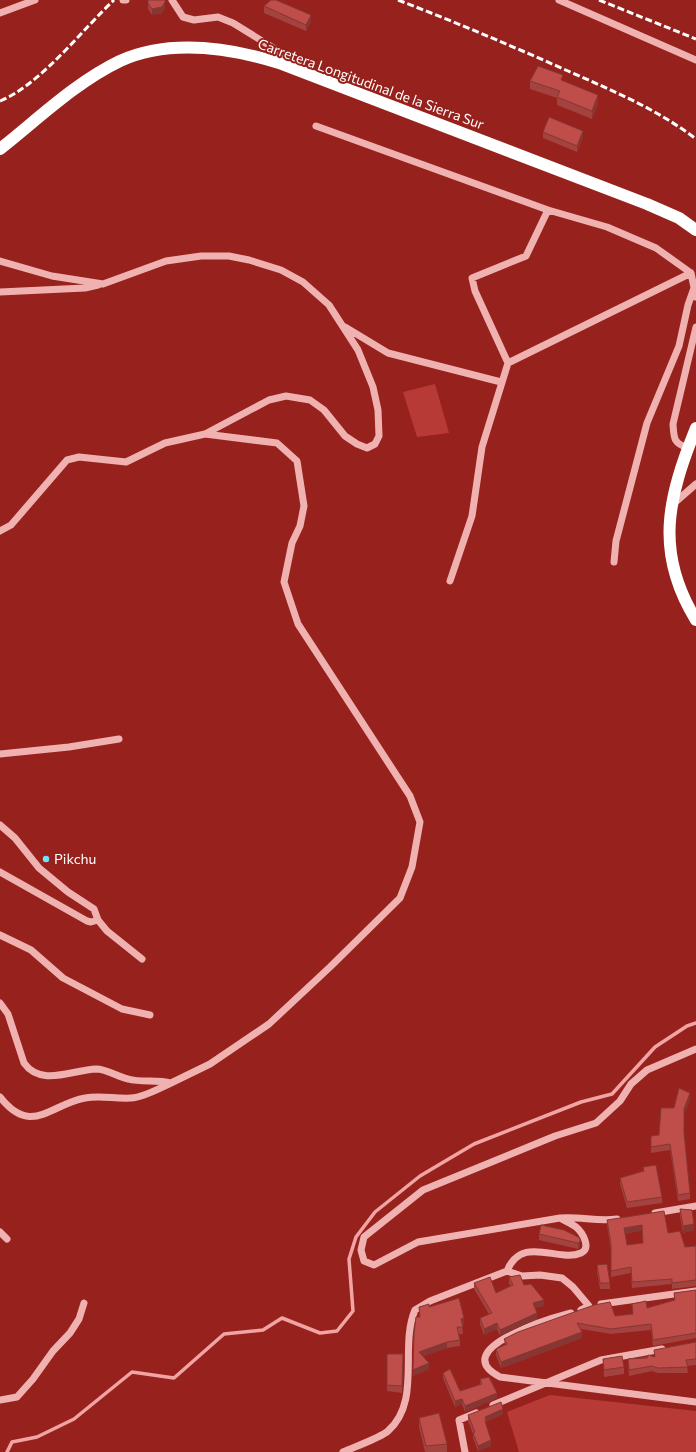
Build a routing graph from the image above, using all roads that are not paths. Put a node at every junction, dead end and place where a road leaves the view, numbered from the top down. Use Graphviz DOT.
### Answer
graph roads {
  1 [pos="35,0"];
  2 [pos="123,0"];
  3 [pos="126,0"];
  4 [pos="172,0"];
  5 [pos="559,0"];
  6 [pos="0,13"];
  7 [pos="696,60"];
  8 [pos="292,68"];
  9 [pos="316,126"];
  10 [pos="0,149"];
  11 [pos="548,210"];
  12 [pos="696,230"];
  13 [pos="0,261"];
  14 [pos="691,273"];
  15 [pos="102,284"];
  16 [pos="694,288"];
  17 [pos="0,292"];
  18 [pos="696,297"];
  19 [pos="341,325"];
  20 [pos="696,327"];
  21 [pos="508,363"];
  22 [pos="501,382"];
  23 [pos="696,428"];
  24 [pos="206,434"];
  25 [pos="688,448"];
  26 [pos="696,484"];
  27 [pos="670,506"];
  28 [pos="0,531"];
  29 [pos="614,562"];
  30 [pos="450,582"];
  31 [pos="696,620"];
  32 [pos="119,739"];
  33 [pos="0,754"];
  34 [pos="0,825"];
  35 [pos="0,872"];
  36 [pos="98,920"];
  37 [pos="0,935"];
  38 [pos="142,959"];
  39 [pos="0,1003"];
  40 [pos="150,1015"];
  41 [pos="696,1049"];
  42 [pos="171,1083"];
  43 [pos="0,1097"];
  44 [pos="696,1206"];
  45 [pos="644,1215"];
  46 [pos="560,1218"];
  47 [pos="622,1218"];
  48 [pos="0,1232"];
  49 [pos="7,1239"];
  50 [pos="507,1271"];
  51 [pos="696,1291"];
  52 [pos="84,1303"];
  53 [pos="589,1306"];
  54 [pos="673,1346"];
  55 [pos="548,1382"];
  56 [pos="0,1400"];
  57 [pos="696,1402"];
  58 [pos="343,1452"];
  59 [pos="464,1452"];
  1 -- 6 [label="street"];
  2 -- 3 [label="street"];
  4 -- 8 [label="street"];
  5 -- 7 [label="street"];
  8 -- 10 [label="highway, Carretera Longitudinal de la Sierra Sur"];
  8 -- 12 [label="highway, Carretera Longitudinal de la Sierra Sur"];
  9 -- 11 [label="street"];
  11 -- 14 [label="street"];
  11 -- 21 [label="street"];
  13 -- 15 [label="street"];
  14 -- 16 [label="street"];
  14 -- 21 [label="street"];
  15 -- 17 [label="street"];
  15 -- 19 [label="street"];
  16 -- 18 [label="street"];
  16 -- 29 [label="street"];
  19 -- 22 [label="street"];
  19 -- 24 [label="street"];
  20 -- 25 [label="street"];
  21 -- 22 [label="street"];
  22 -- 30 [label="street"];
  23 -- 25 [label="highway"];
  24 -- 28 [label="street"];
  24 -- 42 [label="street"];
  25 -- 27 [label="highway"];
  26 -- 27 [label="street"];
  27 -- 31 [label="highway"];
  32 -- 33 [label="street"];
  34 -- 36 [label="street"];
  35 -- 36 [label="street"];
  36 -- 38 [label="street"];
  37 -- 40 [label="street"];
  39 -- 42 [label="street"];
  41 -- 46 [label="street"];
  42 -- 43 [label="street"];
  44 -- 45 [label="street"];
  46 -- 47 [label="street"];
  46 -- 50 [label="street"];
  48 -- 49 [label="street"];
  50 -- 53 [label="street"];
  50 -- 58 [label="street"];
  51 -- 53 [label="street"];
  52 -- 56 [label="street"];
  53 -- 55 [label="street"];
  54 -- 55 [label="street"];
  55 -- 57 [label="street"];
  55 -- 59 [label="street"];
}
